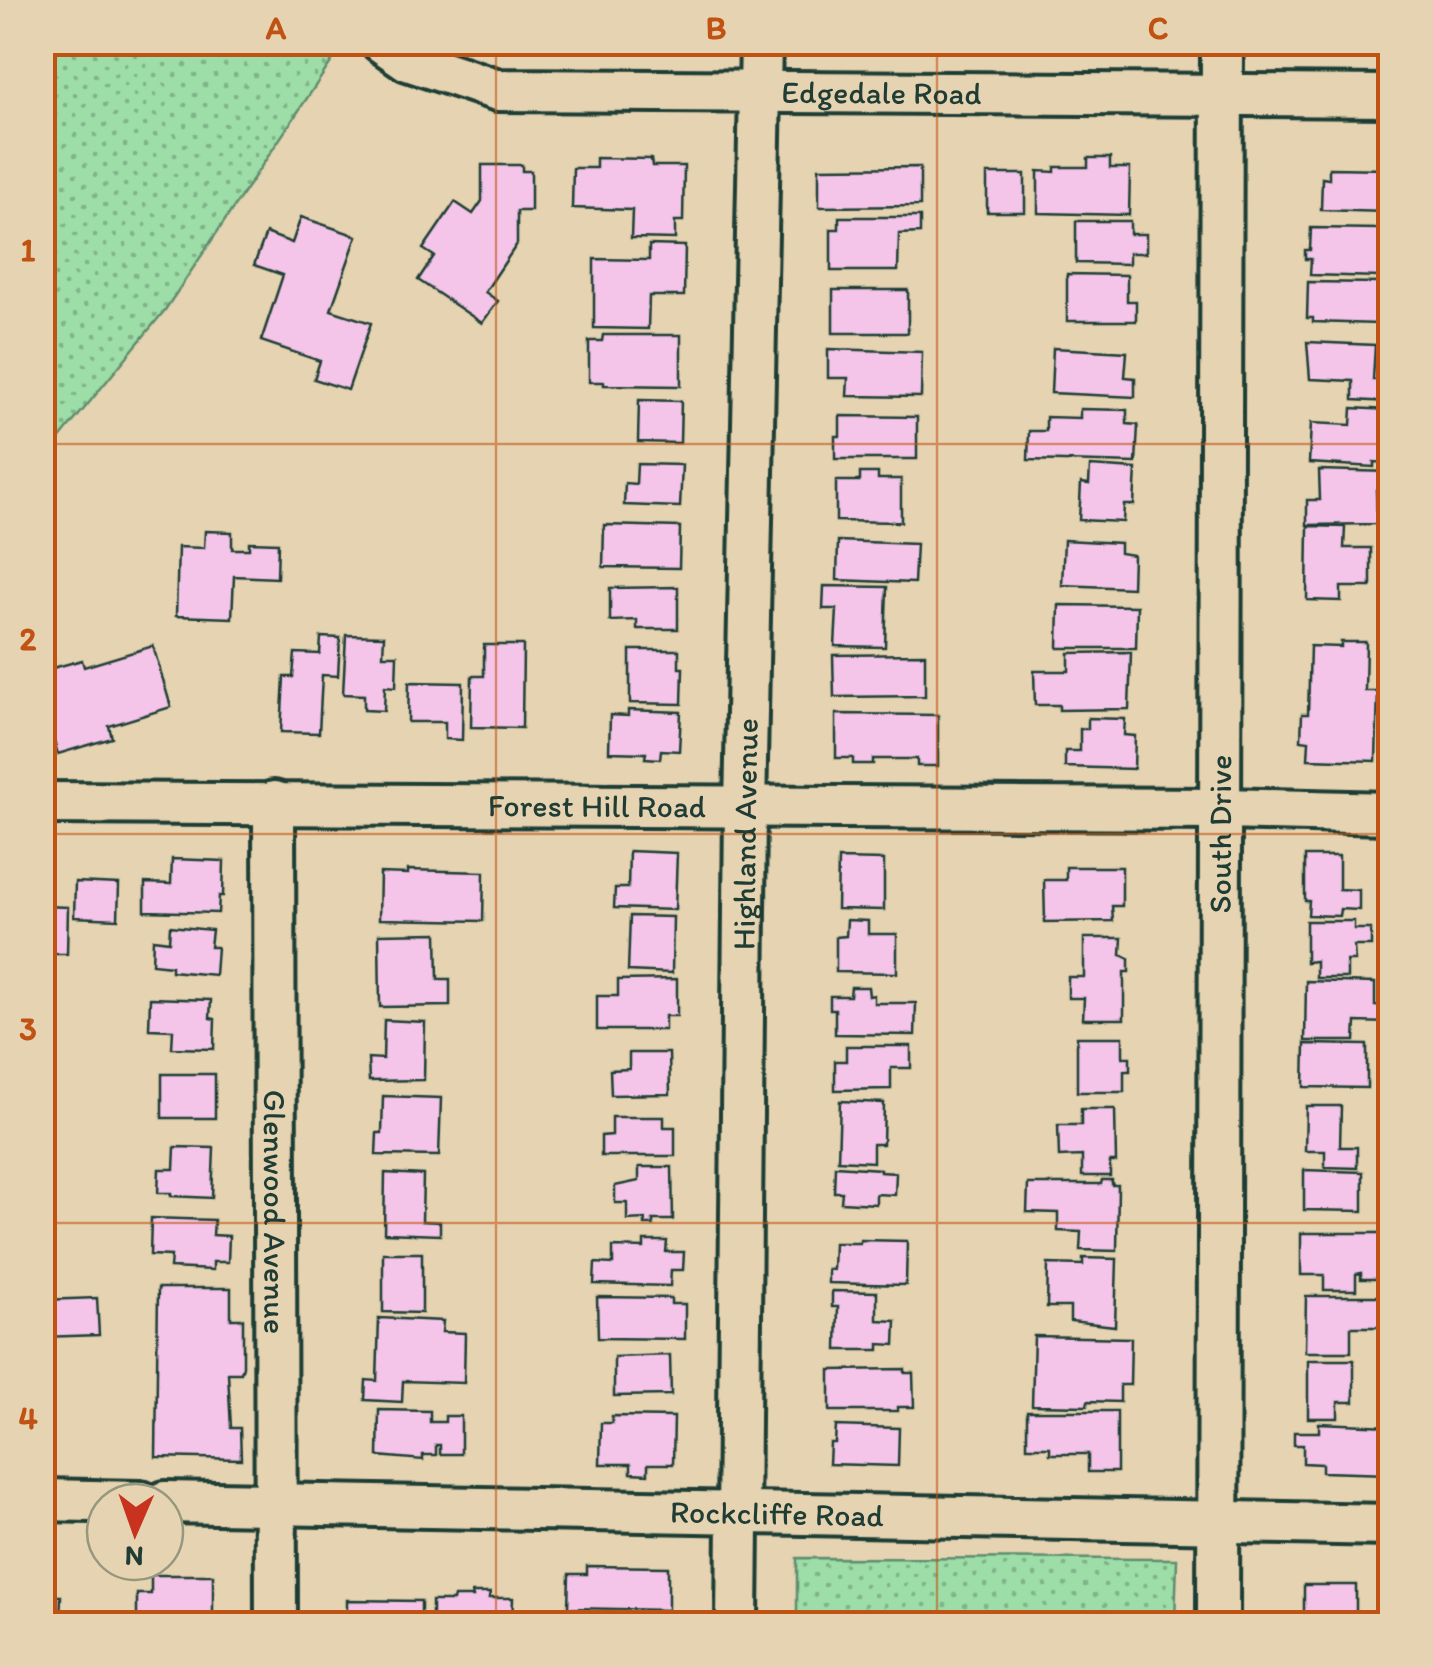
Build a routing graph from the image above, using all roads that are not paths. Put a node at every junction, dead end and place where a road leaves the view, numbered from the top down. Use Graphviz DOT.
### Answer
graph roads {
  1 [pos="382,42"];
  2 [pos="761,42"];
  3 [pos="1222,42"];
  4 [pos="760,90"];
  5 [pos="1222,95"];
  6 [pos="1390,96"];
  7 [pos="274,802"];
  8 [pos="42,803"];
  9 [pos="746,808"];
  10 [pos="1222,809"];
  11 [pos="1390,813"];
  12 [pos="42,1500"];
  13 [pos="85,1501"];
  14 [pos="185,1503"];
  15 [pos="275,1505"];
  16 [pos="736,1515"];
  17 [pos="1220,1523"];
  18 [pos="1390,1525"];
  19 [pos="276,1624"];
  20 [pos="737,1624"];
  21 [pos="1218,1624"];
  1 -- 4 [label="street, Edgedale Road"];
  2 -- 4 [label="street, Highland Avenue"];
  3 -- 5 [label="street, South Drive"];
  4 -- 5 [label="street, Edgedale Road"];
  4 -- 9 [label="street, Highland Avenue"];
  5 -- 6 [label="street, Edgedale Road"];
  5 -- 10 [label="street, South Drive"];
  7 -- 8 [label="street, Forest Hill Road"];
  7 -- 9 [label="street, Forest Hill Road"];
  7 -- 15 [label="street, Glenwood Avenue"];
  9 -- 10 [label="street, Forest Hill Road"];
  9 -- 16 [label="street, Highland Avenue"];
  10 -- 11 [label="street, Forest Hill Road"];
  10 -- 17 [label="street, South Drive"];
  12 -- 13 [label="street"];
  14 -- 15 [label="street, Rockcliffe Road"];
  15 -- 16 [label="street, Rockcliffe Road"];
  15 -- 19 [label="street, Glenwood Avenue"];
  16 -- 17 [label="street, Rockcliffe Road"];
  16 -- 20 [label="street, Highland Avenue"];
  17 -- 18 [label="street, Rockcliffe Road"];
  17 -- 21 [label="street, South Drive"];
}
